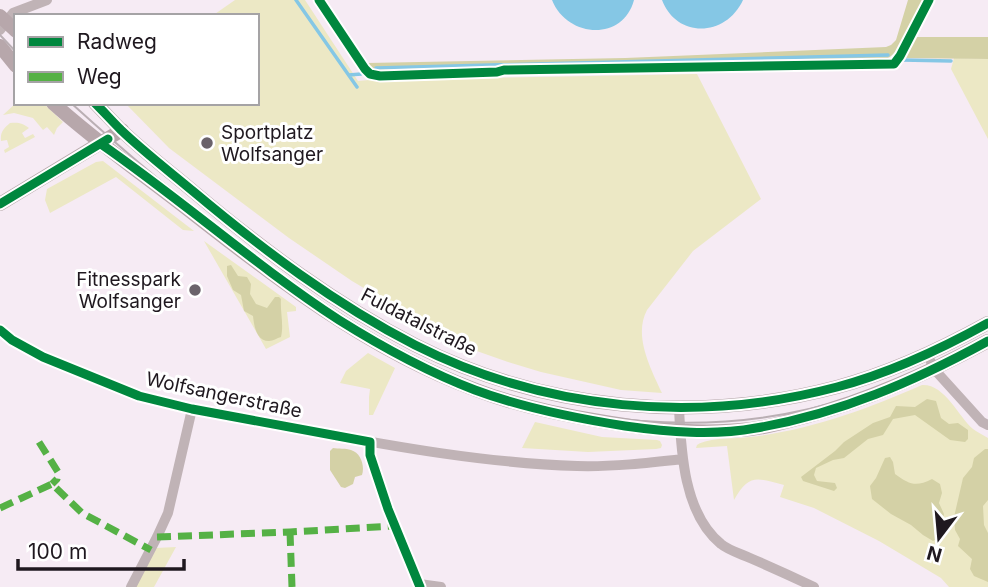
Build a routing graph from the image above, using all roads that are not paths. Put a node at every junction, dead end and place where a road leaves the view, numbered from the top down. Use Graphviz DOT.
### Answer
graph roads {
  1 [pos="47,0"];
  2 [pos="5,25"];
  3 [pos="0,46"];
  4 [pos="14,64"];
  5 [pos="55,105"];
  6 [pos="97,105"];
  7 [pos="122,130"];
  8 [pos="101,144"];
  9 [pos="0,204"];
  10 [pos="988,323"];
  11 [pos="0,330"];
  12 [pos="12,340"];
  13 [pos="988,341"];
  14 [pos="0,345"];
  15 [pos="927,354"];
  16 [pos="934,369"];
  17 [pos="678,408"];
  18 [pos="192,409"];
  19 [pos="988,425"];
  20 [pos="680,432"];
  21 [pos="370,442"];
  22 [pos="683,459"];
  23 [pos="419,586"];
  24 [pos="131,587"];
  25 [pos="441,587"];
  26 [pos="814,587"];
  1 -- 2 [label="street"];
  3 -- 4 [label="main road"];
  5 -- 8 [label="main road, Fuldatalstraße"];
  6 -- 7 [label="main road, Fuldatalstraße"];
  7 -- 8 [label="main road"];
  7 -- 17 [label="main road, Fuldatalstraße"];
  8 -- 9 [label="main road"];
  8 -- 20 [label="main road, Fuldatalstraße"];
  10 -- 15 [label="main road, Fuldatalstraße"];
  11 -- 12 [label="street, Wolfsangerstraße"];
  12 -- 14 [label="street"];
  12 -- 18 [label="street, Wolfsangerstraße"];
  13 -- 16 [label="main road, Fuldatalstraße"];
  15 -- 16 [label="street"];
  15 -- 17 [label="main road, Fuldatalstraße"];
  16 -- 19 [label="street"];
  16 -- 20 [label="main road, Fuldatalstraße"];
  17 -- 20 [label="street"];
  18 -- 21 [label="street, Wolfsangerstraße"];
  18 -- 24 [label="street"];
  20 -- 22 [label="street"];
  21 -- 22 [label="street, Wolfsangerstraße"];
  21 -- 23 [label="street"];
  22 -- 26 [label="street"];
  23 -- 25 [label="street"];
}
